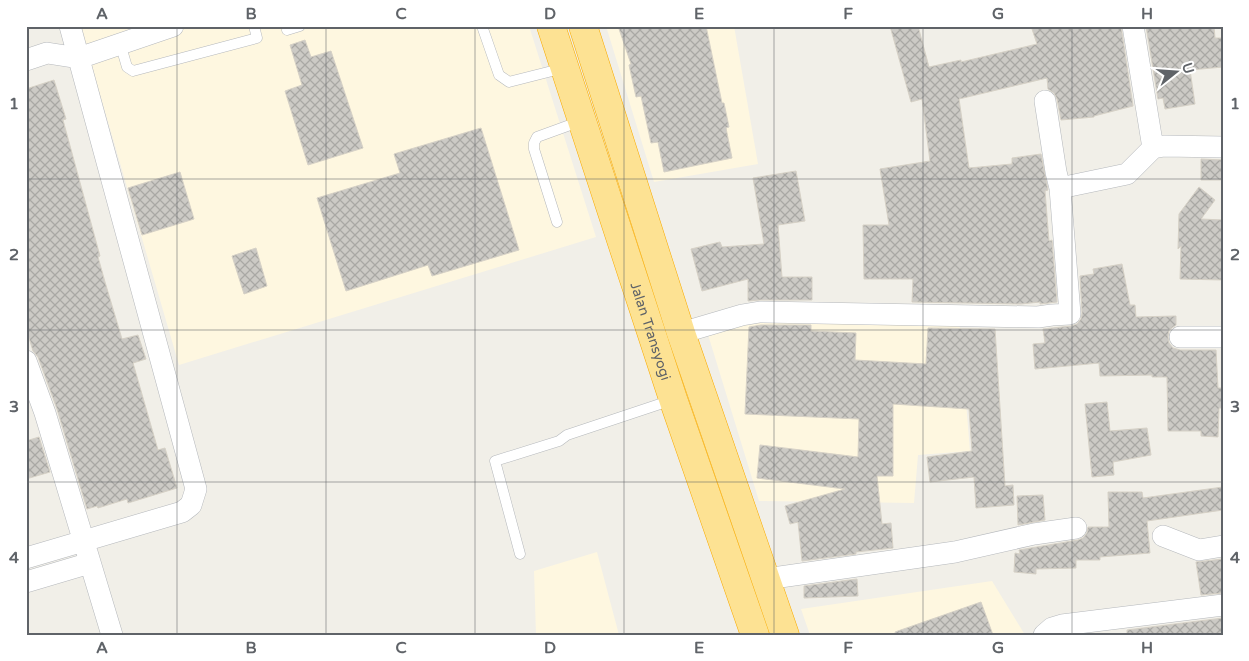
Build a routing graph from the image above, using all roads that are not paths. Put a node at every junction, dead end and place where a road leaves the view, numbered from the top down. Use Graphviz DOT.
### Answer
graph roads {
  1 [pos="69,26"];
  2 [pos="173,26"];
  3 [pos="254,26"];
  4 [pos="300,26"];
  5 [pos="482,26"];
  6 [pos="1134,26"];
  7 [pos="583,27"];
  8 [pos="287,30"];
  9 [pos="552,31"];
  10 [pos="120,43"];
  11 [pos="47,53"];
  12 [pos="79,58"];
  13 [pos="26,60"];
  14 [pos="564,68"];
  15 [pos="1045,101"];
  16 [pos="582,120"];
  17 [pos="1223,147"];
  18 [pos="1153,148"];
  19 [pos="1060,188"];
  20 [pos="557,222"];
  21 [pos="681,333"];
  22 [pos="1180,337"];
  23 [pos="1223,337"];
  24 [pos="26,361"];
  25 [pos="673,399"];
  26 [pos="35,415"];
  27 [pos="1076,528"];
  28 [pos="1164,536"];
  29 [pos="84,542"];
  30 [pos="1223,546"];
  31 [pos="520,554"];
  32 [pos="26,558"];
  33 [pos="90,563"];
  34 [pos="766,579"];
  35 [pos="26,582"];
  36 [pos="1223,605"];
  37 [pos="112,635"];
  38 [pos="755,635"];
  39 [pos="785,635"];
  40 [pos="1044,635"];
  1 -- 11 [label="street"];
  1 -- 12 [label="street"];
  2 -- 10 [label="street"];
  3 -- 10 [label="lane"];
  4 -- 8 [label="lane"];
  5 -- 14 [label="lane"];
  6 -- 18 [label="street"];
  7 -- 9 [label="highway"];
  7 -- 21 [label="highway, Jalan Transyogi"];
  9 -- 14 [label="highway, Jalan Transyogi"];
  10 -- 12 [label="street"];
  11 -- 12 [label="street"];
  11 -- 13 [label="street"];
  12 -- 29 [label="street"];
  14 -- 16 [label="highway, Jalan Transyogi"];
  15 -- 19 [label="street"];
  16 -- 20 [label="lane"];
  16 -- 25 [label="highway, Jalan Transyogi"];
  17 -- 18 [label="street"];
  18 -- 19 [label="street"];
  19 -- 21 [label="street"];
  21 -- 34 [label="highway, Jalan Transyogi"];
  22 -- 23 [label="street"];
  24 -- 26 [label="street"];
  25 -- 31 [label="lane"];
  25 -- 38 [label="highway, Jalan Transyogi"];
  26 -- 29 [label="street"];
  27 -- 34 [label="street"];
  28 -- 30 [label="street"];
  29 -- 32 [label="street"];
  29 -- 33 [label="street"];
  33 -- 35 [label="street"];
  33 -- 37 [label="street"];
  34 -- 39 [label="highway, Jalan Transyogi"];
  36 -- 40 [label="street"];
}
